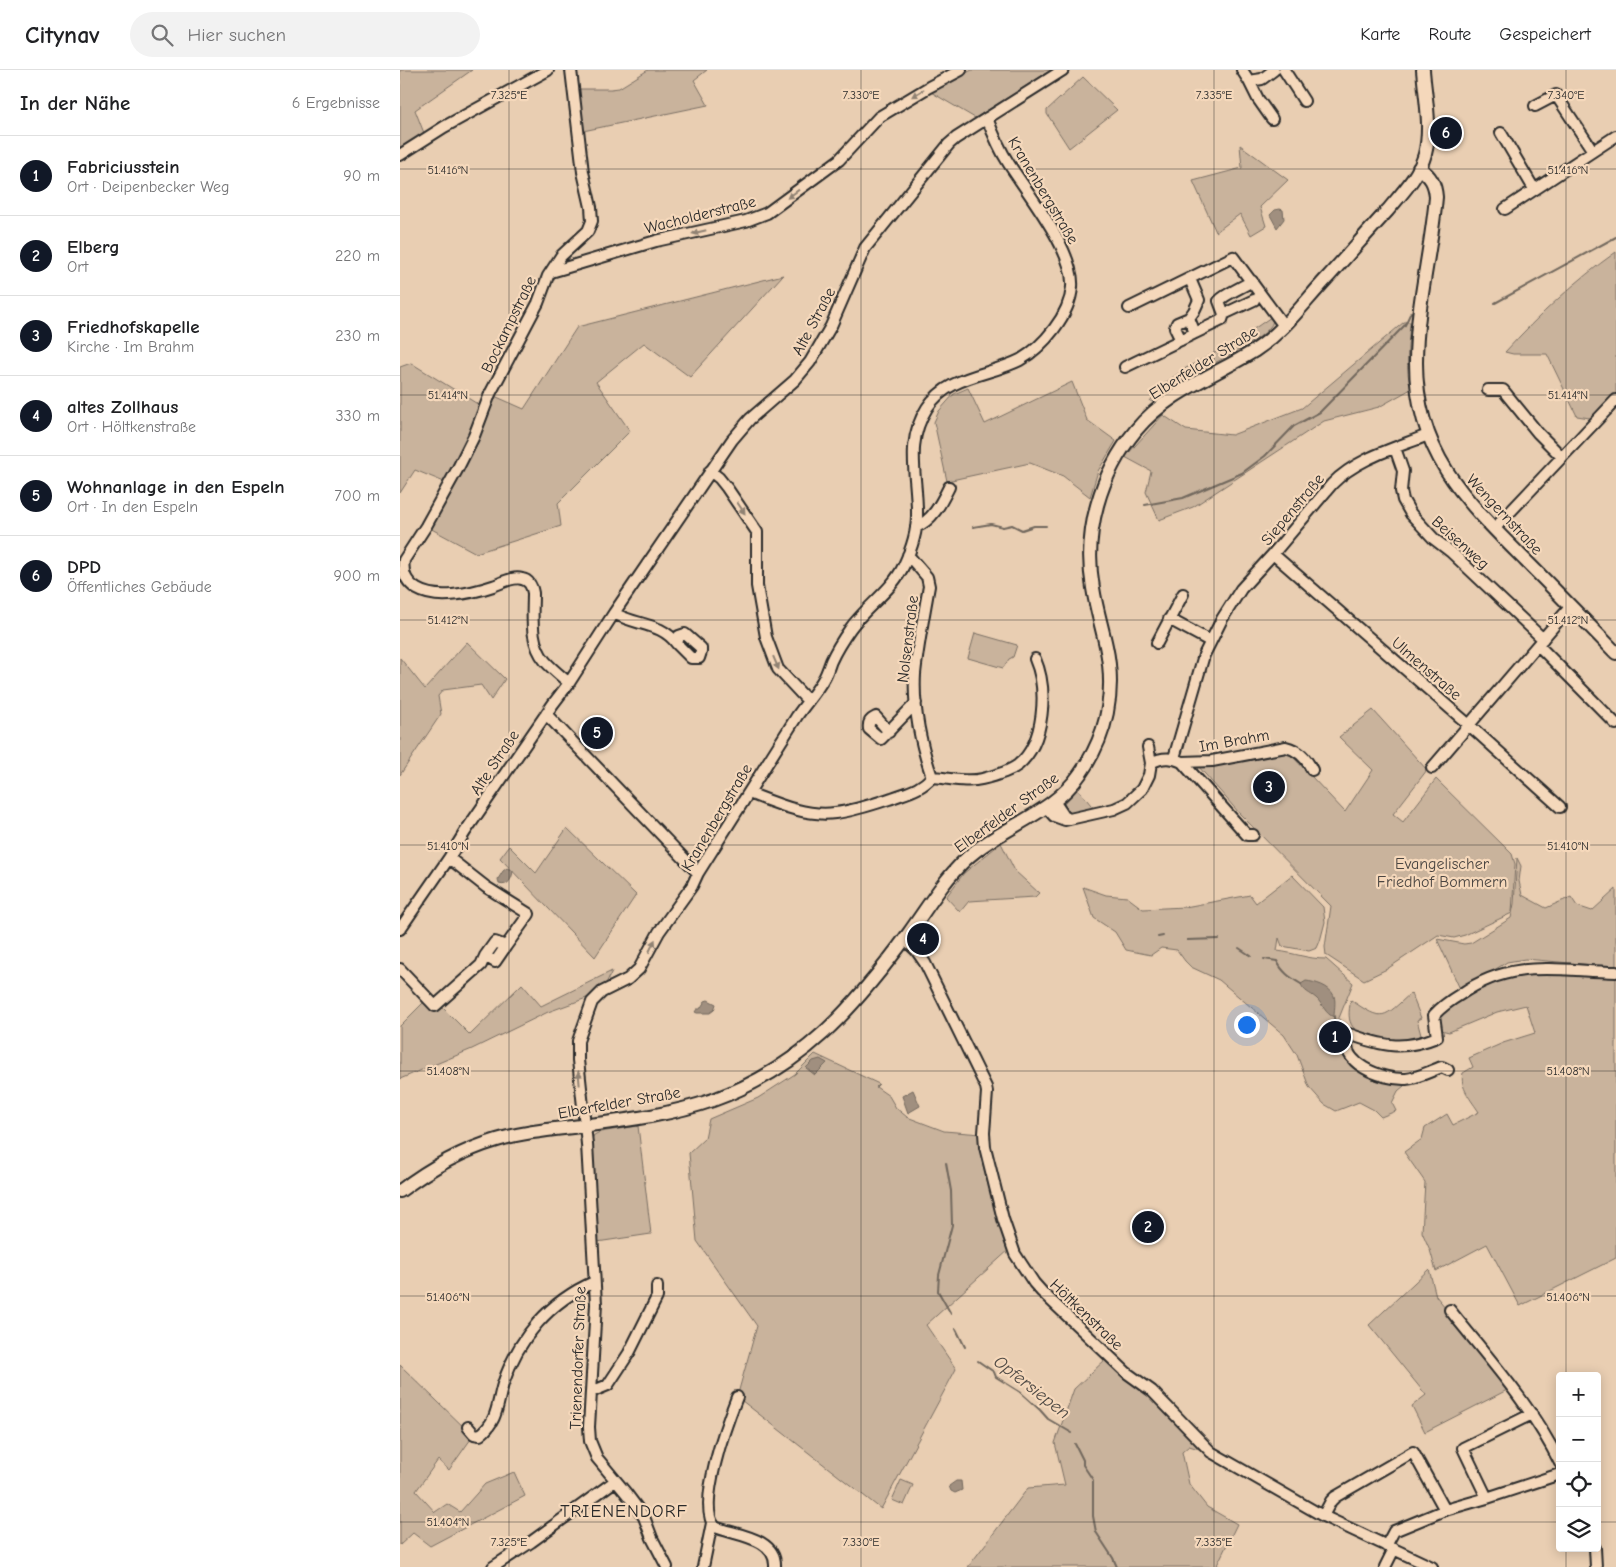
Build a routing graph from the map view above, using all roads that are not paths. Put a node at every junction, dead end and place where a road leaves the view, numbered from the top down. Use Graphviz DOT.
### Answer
graph roads {
  1 [pos="548,70"];
  2 [pos="571,70"];
  3 [pos="962,70"];
  4 [pos="1063,70"];
  5 [pos="1242,70"];
  6 [pos="1274,70"];
  7 [pos="1284,70"];
  8 [pos="1422,70"];
  9 [pos="1252,86"];
  10 [pos="1304,101"];
  11 [pos="1535,106"];
  12 [pos="987,118"];
  13 [pos="1272,120"];
  14 [pos="1501,133"];
  15 [pos="1616,136"];
  16 [pos="1593,151"];
  17 [pos="400,155"];
  18 [pos="1419,168"];
  19 [pos="1534,189"];
  20 [pos="1505,209"];
  21 [pos="551,272"];
  22 [pos="1190,279"];
  23 [pos="1252,281"];
  24 [pos="1254,300"];
  25 [pos="1129,308"];
  26 [pos="1224,314"];
  27 [pos="1188,318"];
  28 [pos="1284,326"];
  29 [pos="1195,333"];
  30 [pos="1181,340"];
  31 [pos="1125,367"];
  32 [pos="1488,390"];
  33 [pos="1616,400"];
  34 [pos="1428,435"];
  35 [pos="1395,448"];
  36 [pos="1562,457"];
  37 [pos="710,471"];
  38 [pos="949,487"];
  39 [pos="916,527"];
  40 [pos="1494,529"];
  41 [pos="1273,554"];
  42 [pos="908,555"];
  43 [pos="1183,594"];
  44 [pos="1571,606"];
  45 [pos="614,613"];
  46 [pos="1169,619"];
  47 [pos="1210,641"];
  48 [pos="1540,642"];
  49 [pos="1157,643"];
  50 [pos="677,644"];
  51 [pos="1616,653"];
  52 [pos="1035,659"];
  53 [pos="569,683"];
  54 [pos="807,700"];
  55 [pos="916,703"];
  56 [pos="546,714"];
  57 [pos="1468,724"];
  58 [pos="1616,724"];
  59 [pos="889,732"];
  60 [pos="1148,747"];
  61 [pos="1178,760"];
  62 [pos="1151,763"];
  63 [pos="1432,768"];
  64 [pos="1312,770"];
  65 [pos="932,777"];
  66 [pos="749,793"];
  67 [pos="1050,804"];
  68 [pos="1560,807"];
  69 [pos="1253,835"];
  70 [pos="449,858"];
  71 [pos="698,873"];
  72 [pos="400,930"];
  73 [pos="904,939"];
  74 [pos="400,969"];
  75 [pos="1616,972"];
  76 [pos="1448,1070"];
  77 [pos="584,1126"];
  78 [pos="400,1191"];
  79 [pos="594,1282"];
  80 [pos="657,1286"];
  81 [pos="1450,1310"];
  82 [pos="591,1392"];
  83 [pos="736,1397"];
  84 [pos="1532,1414"];
  85 [pos="468,1427"];
  86 [pos="1559,1462"];
  87 [pos="1556,1475"];
  88 [pos="615,1481"];
  89 [pos="1487,1498"];
  90 [pos="1445,1510"];
  91 [pos="1324,1516"];
  92 [pos="712,1523"];
  93 [pos="1390,1547"];
  94 [pos="1595,1552"];
  95 [pos="492,1567"];
  96 [pos="667,1567"];
  97 [pos="703,1567"];
  98 [pos="775,1567"];
  99 [pos="1385,1567"];
  100 [pos="1432,1567"];
  101 [pos="1596,1567"];
  1 -- 17 [label="street"];
  2 -- 21 [label="street, Bockampstraße"];
  3 -- 21 [label="street, Wacholderstraße, one-way"];
  4 -- 12 [label="street, Alte Straße"];
  5 -- 9 [label="street"];
  6 -- 9 [label="street"];
  7 -- 10 [label="street"];
  8 -- 18 [label="main road, Elberfelder Straße"];
  9 -- 13 [label="street"];
  11 -- 16 [label="street"];
  12 -- 37 [label="street, Alte Straße"];
  12 -- 39 [label="street, Kranenbergstraße"];
  14 -- 19 [label="street"];
  15 -- 16 [label="street"];
  16 -- 19 [label="street"];
  18 -- 28 [label="main road, Elberfelder Straße"];
  18 -- 34 [label="main road, Wengernstraße"];
  19 -- 20 [label="street"];
  21 -- 53 [label="street, Bockampstraße"];
  22 -- 23 [label="street"];
  22 -- 25 [label="street"];
  22 -- 27 [label="street"];
  23 -- 26 [label="street"];
  23 -- 28 [label="street"];
  24 -- 26 [label="street"];
  26 -- 29 [label="street"];
  27 -- 29 [label="street"];
  27 -- 30 [label="street"];
  28 -- 67 [label="main road, Elberfelder Straße"];
  29 -- 30 [label="street"];
  30 -- 31 [label="street"];
  32 -- 36 [label="street"];
  33 -- 36 [label="street"];
  34 -- 35 [label="street, Siepenstraße"];
  34 -- 40 [label="main road, Wengernstraße"];
  35 -- 41 [label="street, Siepenstraße"];
  35 -- 48 [label="street, Beisenweg"];
  36 -- 40 [label="street"];
  37 -- 45 [label="street, Alte Straße"];
  37 -- 54 [label="street, one-way"];
  38 -- 39 [label="street"];
  39 -- 42 [label="street, Kranenbergstraße"];
  40 -- 44 [label="main road, Wengernstraße"];
  41 -- 47 [label="street, Siepenstraße"];
  41 -- 57 [label="street, Ulmenstraße"];
  42 -- 54 [label="street, Kranenbergstraße"];
  42 -- 55 [label="street, Nolsenstraße"];
  43 -- 46 [label="street"];
  44 -- 48 [label="street"];
  44 -- 51 [label="main road, Wengernstraße"];
  45 -- 50 [label="street"];
  45 -- 53 [label="street, Alte Straße"];
  46 -- 47 [label="street"];
  46 -- 49 [label="street"];
  47 -- 61 [label="street, Siepenstraße"];
  48 -- 57 [label="street"];
  48 -- 58 [label="street, Beisenweg"];
  52 -- 65 [label="street"];
  53 -- 56 [label="street, Alte Straße"];
  54 -- 66 [label="street, Kranenbergstraße"];
  55 -- 59 [label="street, Nolsenstraße"];
  55 -- 65 [label="street, Nolsenstraße"];
  56 -- 70 [label="street, Alte Straße"];
  56 -- 71 [label="street"];
  57 -- 63 [label="street"];
  57 -- 68 [label="street, Ulmenstraße"];
  60 -- 62 [label="street"];
  61 -- 62 [label="street"];
  61 -- 64 [label="street, Im Brahm"];
  61 -- 69 [label="street"];
  62 -- 67 [label="street"];
  65 -- 66 [label="street"];
  66 -- 71 [label="street, Kranenbergstraße"];
  67 -- 73 [label="main road, Elberfelder Straße"];
  70 -- 72 [label="street, Alte Straße"];
  70 -- 74 [label="street"];
  77 -- 71 [label="street, Kranenbergstraße, one-way"];
  73 -- 77 [label="main road, Elberfelder Straße"];
  73 -- 91 [label="street, Höltkenstraße"];
  75 -- 76 [label="street"];
  77 -- 78 [label="main road, Elberfelder Straße"];
  77 -- 79 [label="street, Trienendorfer Straße"];
  79 -- 82 [label="street, Trienendorfer Straße"];
  79 -- 85 [label="street"];
  80 -- 82 [label="street"];
  81 -- 84 [label="street"];
  82 -- 88 [label="street, Trienendorfer Straße"];
  83 -- 92 [label="street"];
  84 -- 86 [label="street"];
  84 -- 89 [label="street"];
  87 -- 89 [label="street"];
  88 -- 95 [label="street"];
  88 -- 96 [label="street, Trienendorfer Straße"];
  89 -- 90 [label="street"];
  90 -- 91 [label="street"];
  90 -- 93 [label="street"];
  91 -- 93 [label="street, Höltkenstraße"];
  92 -- 97 [label="street"];
  92 -- 98 [label="street"];
  93 -- 99 [label="street"];
  93 -- 100 [label="street, Höltkenstraße"];
  94 -- 101 [label="street"];
}
